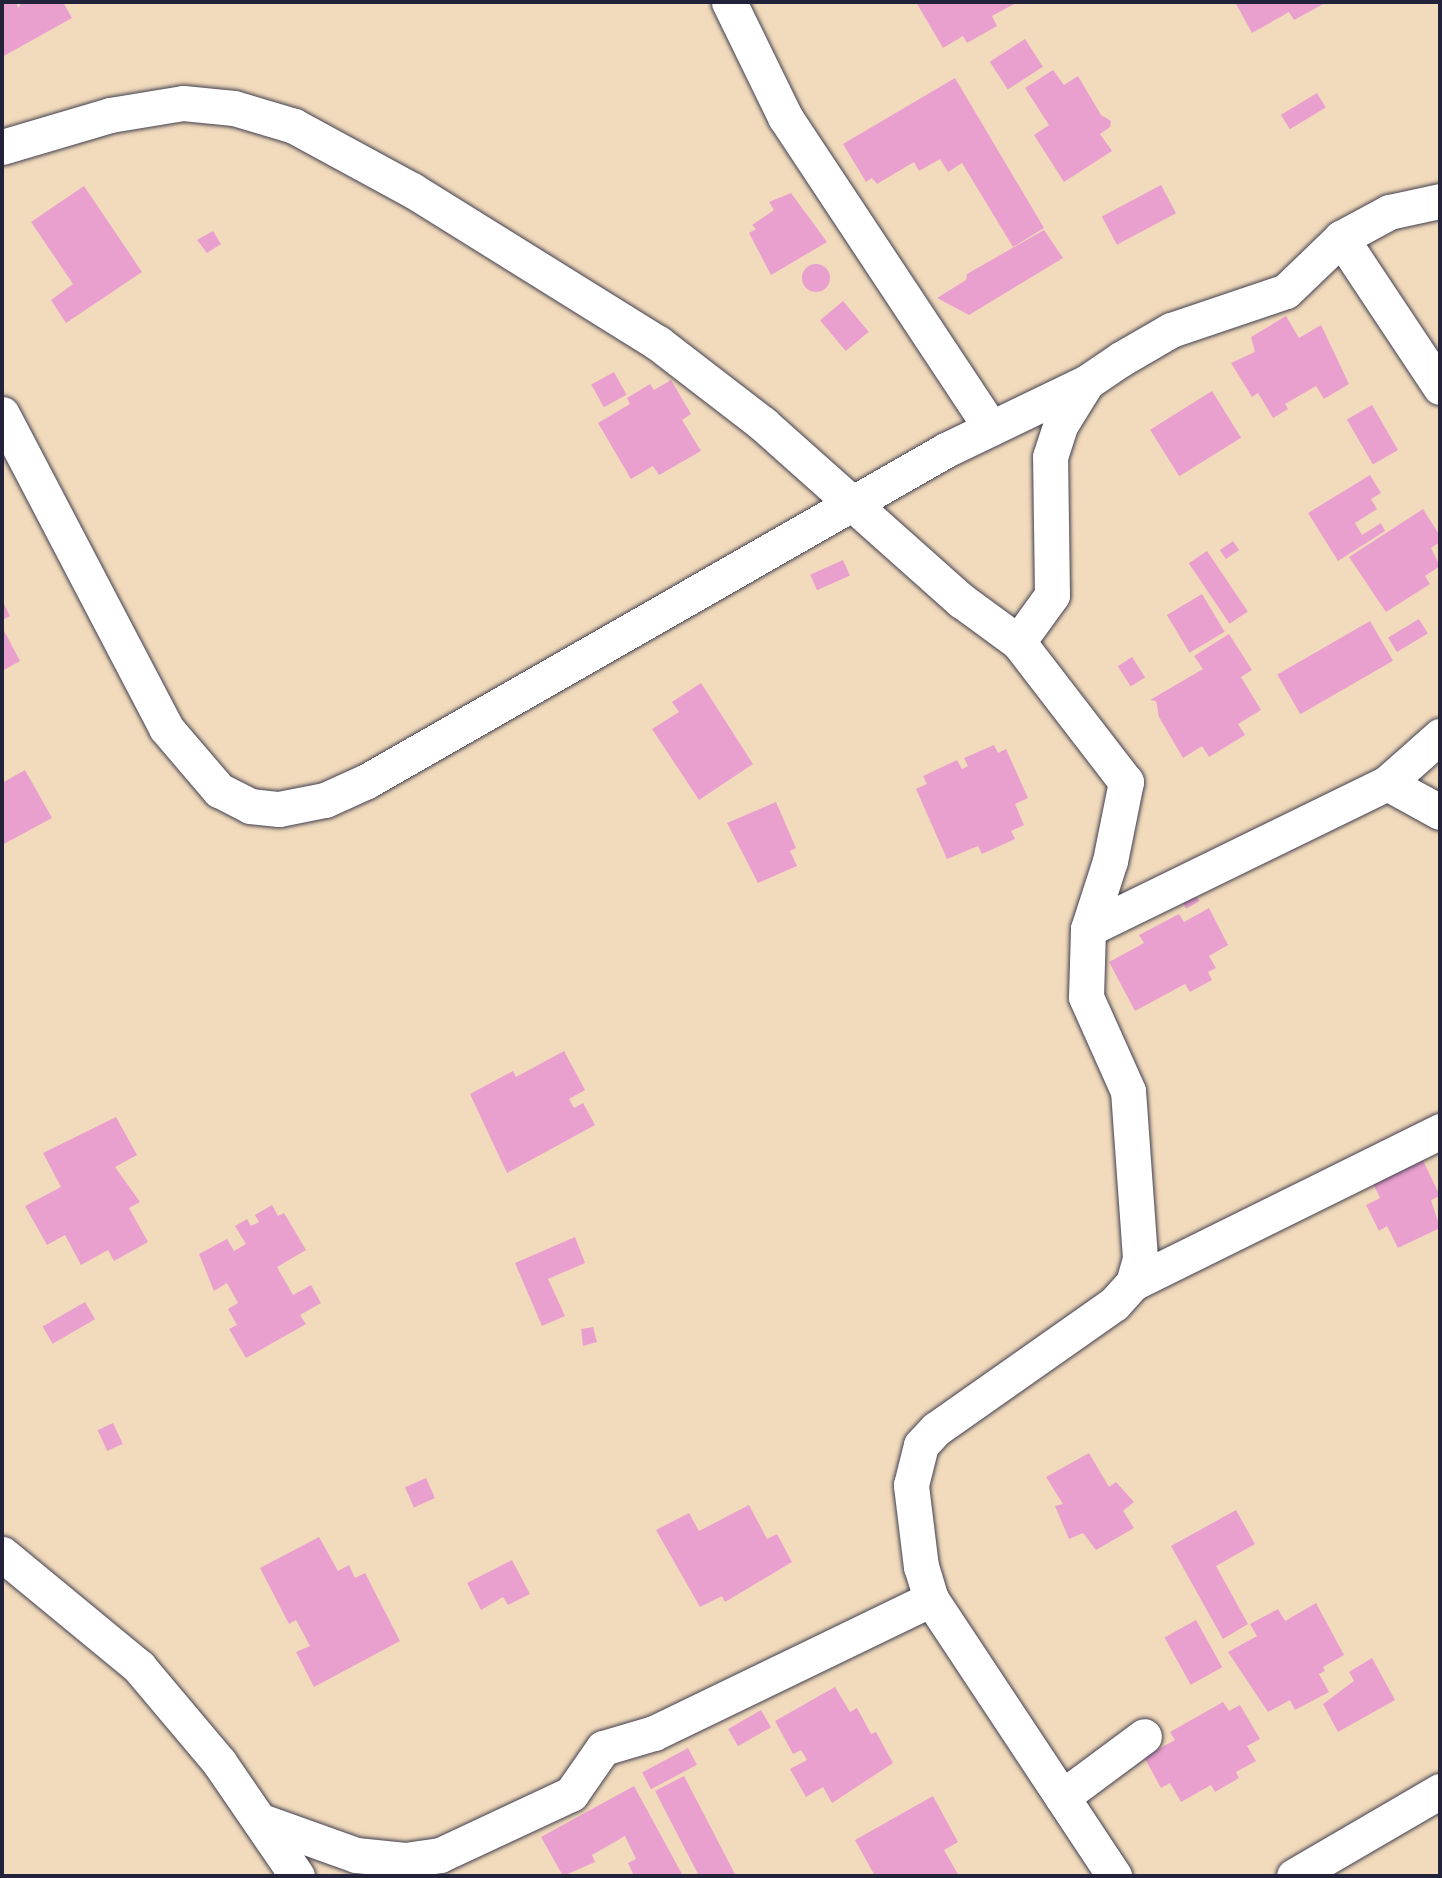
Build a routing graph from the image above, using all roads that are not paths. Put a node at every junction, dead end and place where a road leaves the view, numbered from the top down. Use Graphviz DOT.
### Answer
graph roads {
  1 [pos="729,2"];
  2 [pos="2,147"];
  3 [pos="1440,201"];
  4 [pos="1341,239"];
  5 [pos="1087,382"];
  6 [pos="1440,387"];
  7 [pos="2,414"];
  8 [pos="991,428"];
  9 [pos="855,502"];
  10 [pos="1018,642"];
  11 [pos="1440,736"];
  12 [pos="1387,783"];
  13 [pos="1440,811"];
  14 [pos="1088,929"];
  15 [pos="1440,1131"];
  16 [pos="1133,1283"];
  17 [pos="2,1554"];
  18 [pos="930,1599"];
  19 [pos="1144,1736"];
  20 [pos="1440,1791"];
  21 [pos="1062,1797"];
  22 [pos="261,1821"];
  23 [pos="296,1876"];
  24 [pos="1114,1876"];
  25 [pos="1294,1876"];
  1 -- 8 [label="street"];
  2 -- 9 [label="street"];
  3 -- 4 [label="street"];
  4 -- 5 [label="street"];
  4 -- 6 [label="street"];
  5 -- 8 [label="street"];
  5 -- 10 [label="street"];
  7 -- 9 [label="street"];
  8 -- 9 [label="street"];
  9 -- 10 [label="street"];
  10 -- 14 [label="street"];
  11 -- 12 [label="street"];
  12 -- 13 [label="street"];
  12 -- 14 [label="street"];
  14 -- 16 [label="street"];
  15 -- 16 [label="street"];
  16 -- 18 [label="street"];
  17 -- 22 [label="street"];
  18 -- 21 [label="street"];
  18 -- 22 [label="street"];
  19 -- 21 [label="street"];
  20 -- 25 [label="street"];
  21 -- 24 [label="street"];
  22 -- 23 [label="street"];
}
